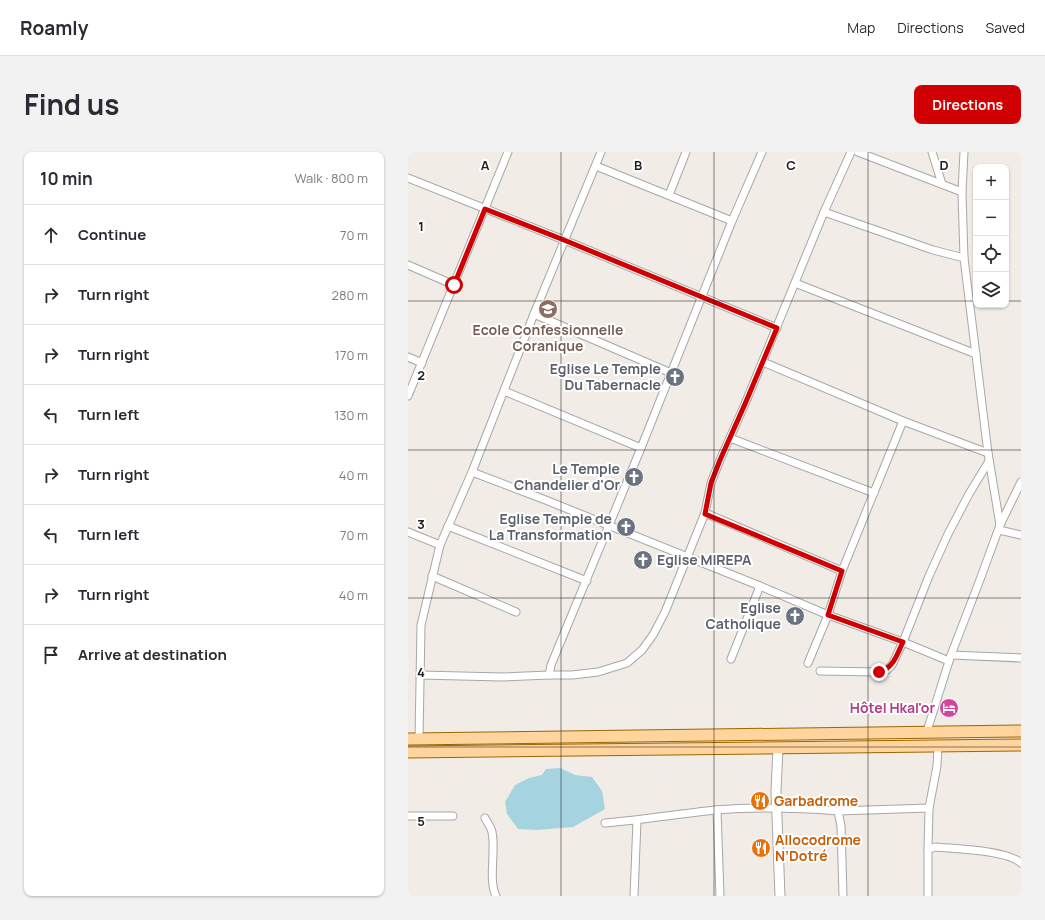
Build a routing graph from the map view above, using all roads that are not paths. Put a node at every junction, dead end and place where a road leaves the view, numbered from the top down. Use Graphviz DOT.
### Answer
graph roads {
  1 [pos="508,152"];
  2 [pos="601,152"];
  3 [pos="686,152"];
  4 [pos="762,152"];
  5 [pos="851,152"];
  6 [pos="858,152"];
  7 [pos="932,152"];
  8 [pos="964,152"];
  9 [pos="596,166"];
  10 [pos="408,178"];
  11 [pos="942,184"];
  12 [pos="962,192"];
  13 [pos="669,195"];
  14 [pos="485,209"];
  15 [pos="824,212"];
  16 [pos="732,221"];
  17 [pos="564,240"];
  18 [pos="964,258"];
  19 [pos="408,265"];
  20 [pos="796,283"];
  21 [pos="454,285"];
  22 [pos="701,298"];
  23 [pos="534,314"];
  24 [pos="777,328"];
  25 [pos="976,354"];
  26 [pos="408,356"];
  27 [pos="763,362"];
  28 [pos="422,363"];
  29 [pos="671,374"];
  30 [pos="504,391"];
  31 [pos="408,396"];
  32 [pos="903,421"];
  33 [pos="730,438"];
  34 [pos="641,448"];
  35 [pos="988,452"];
  36 [pos="989,461"];
  37 [pos="472,472"];
  38 [pos="1021,482"];
  39 [pos="874,493"];
  40 [pos="705,514"];
  41 [pos="448,526"];
  42 [pos="609,526"];
  43 [pos="999,528"];
  44 [pos="408,532"];
  45 [pos="1021,535"];
  46 [pos="440,545"];
  47 [pos="687,557"];
  48 [pos="842,571"];
  49 [pos="432,576"];
  50 [pos="587,581"];
  51 [pos="760,586"];
  52 [pos="516,612"];
  53 [pos="828,615"];
  54 [pos="903,642"];
  55 [pos="950,658"];
  56 [pos="1021,658"];
  57 [pos="731,659"];
  58 [pos="808,663"];
  59 [pos="820,671"];
  60 [pos="420,675"];
  61 [pos="549,675"];
  62 [pos="1021,730"];
  63 [pos="927,731"];
  64 [pos="413,739"];
  65 [pos="1021,745"];
  66 [pos="938,746"];
  67 [pos="778,748"];
  68 [pos="408,752"];
  69 [pos="929,808"];
  70 [pos="777,809"];
  71 [pos="717,810"];
  72 [pos="838,811"];
  73 [pos="408,816"];
  74 [pos="453,816"];
  75 [pos="485,818"];
  76 [pos="637,821"];
  77 [pos="605,823"];
  78 [pos="928,849"];
  79 [pos="1021,863"];
  80 [pos="496,896"];
  81 [pos="634,896"];
  82 [pos="720,896"];
  83 [pos="780,896"];
  84 [pos="843,896"];
  85 [pos="928,896"];
  1 -- 14 [label="street"];
  2 -- 9 [label="street"];
  3 -- 13 [label="street"];
  4 -- 16 [label="street"];
  5 -- 15 [label="street"];
  6 -- 11 [label="street"];
  7 -- 11 [label="street"];
  8 -- 12 [label="street"];
  9 -- 13 [label="street"];
  9 -- 17 [label="street"];
  10 -- 14 [label="street"];
  11 -- 12 [label="street"];
  12 -- 18 [label="street"];
  13 -- 16 [label="street"];
  14 -- 17 [label="street"];
  14 -- 21 [label="street"];
  15 -- 18 [label="street"];
  15 -- 20 [label="street"];
  16 -- 22 [label="street"];
  17 -- 22 [label="street"];
  17 -- 23 [label="street"];
  18 -- 25 [label="street"];
  19 -- 21 [label="street"];
  20 -- 24 [label="street"];
  20 -- 25 [label="street"];
  21 -- 28 [label="street"];
  22 -- 24 [label="street"];
  22 -- 29 [label="street"];
  23 -- 29 [label="street"];
  23 -- 30 [label="street"];
  24 -- 27 [label="street"];
  25 -- 35 [label="street"];
  26 -- 28 [label="street"];
  27 -- 32 [label="street"];
  27 -- 33 [label="street"];
  28 -- 31 [label="street"];
  29 -- 34 [label="street"];
  30 -- 34 [label="street"];
  30 -- 37 [label="street"];
  32 -- 35 [label="street"];
  32 -- 39 [label="street"];
  33 -- 39 [label="street"];
  33 -- 40 [label="street"];
  34 -- 42 [label="street"];
  35 -- 36 [label="street"];
  36 -- 43 [label="street"];
  36 -- 54 [label="street"];
  37 -- 41 [label="street"];
  37 -- 42 [label="street"];
  38 -- 43 [label="street"];
  39 -- 48 [label="street"];
  40 -- 47 [label="street"];
  40 -- 48 [label="street"];
  41 -- 46 [label="street"];
  41 -- 50 [label="street"];
  42 -- 47 [label="street"];
  42 -- 50 [label="street"];
  43 -- 45 [label="street"];
  43 -- 55 [label="street"];
  44 -- 46 [label="street"];
  46 -- 49 [label="street"];
  47 -- 51 [label="street"];
  47 -- 61 [label="street"];
  48 -- 53 [label="street"];
  49 -- 52 [label="street"];
  49 -- 60 [label="street"];
  50 -- 61 [label="street"];
  51 -- 53 [label="street"];
  51 -- 57 [label="street"];
  53 -- 54 [label="street"];
  53 -- 58 [label="street"];
  54 -- 55 [label="street"];
  54 -- 59 [label="street"];
  55 -- 56 [label="street"];
  55 -- 63 [label="street"];
  60 -- 61 [label="street"];
  60 -- 64 [label="street"];
  62 -- 63 [label="main road"];
  63 -- 64 [label="main road"];
  65 -- 66 [label="main road"];
  66 -- 67 [label="main road"];
  66 -- 69 [label="street"];
  67 -- 68 [label="main road"];
  67 -- 70 [label="street"];
  69 -- 72 [label="street"];
  69 -- 78 [label="street"];
  70 -- 71 [label="street"];
  70 -- 72 [label="street"];
  70 -- 83 [label="street"];
  71 -- 76 [label="street"];
  71 -- 82 [label="street"];
  72 -- 84 [label="street"];
  73 -- 74 [label="street"];
  75 -- 80 [label="street"];
  76 -- 77 [label="street"];
  76 -- 81 [label="street"];
  78 -- 79 [label="street"];
  78 -- 85 [label="street"];
}
